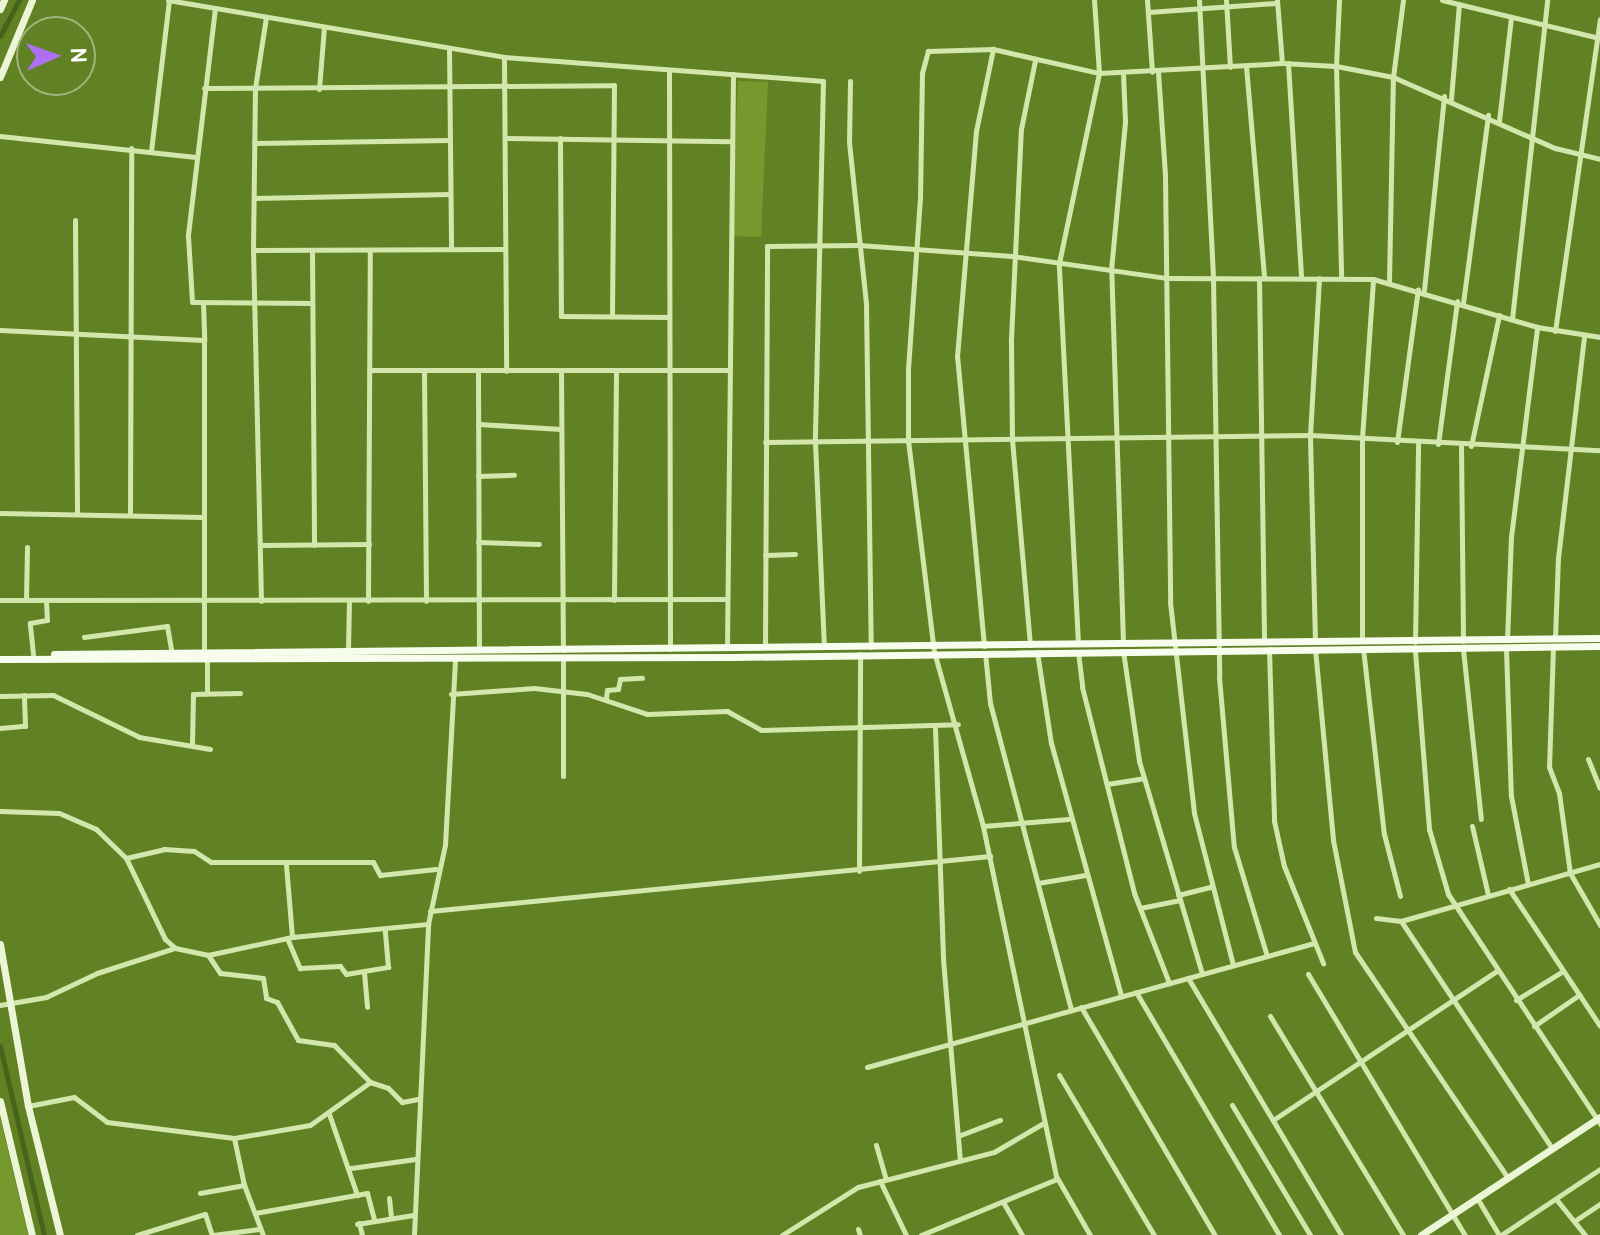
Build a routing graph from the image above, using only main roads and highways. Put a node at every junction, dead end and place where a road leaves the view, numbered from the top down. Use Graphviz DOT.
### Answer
graph roads {
  1 [pos="1600,638"];
  2 [pos="1554,643"];
  3 [pos="1600,646"];
  4 [pos="934,650"];
  5 [pos="740,653"];
  6 [pos="563,654"];
  7 [pos="0,656"];
  8 [pos="206,656"];
  9 [pos="349,656"];
  1 -- 2 [label="main road"];
  2 -- 3 [label="main road"];
  2 -- 4 [label="main road"];
  4 -- 5 [label="main road"];
  4 -- 5 [label="main road"];
  5 -- 6 [label="main road"];
  5 -- 6 [label="main road"];
  6 -- 9 [label="main road"];
  6 -- 9 [label="main road"];
  7 -- 8 [label="main road"];
  7 -- 8 [label="main road"];
  8 -- 9 [label="main road"];
}
